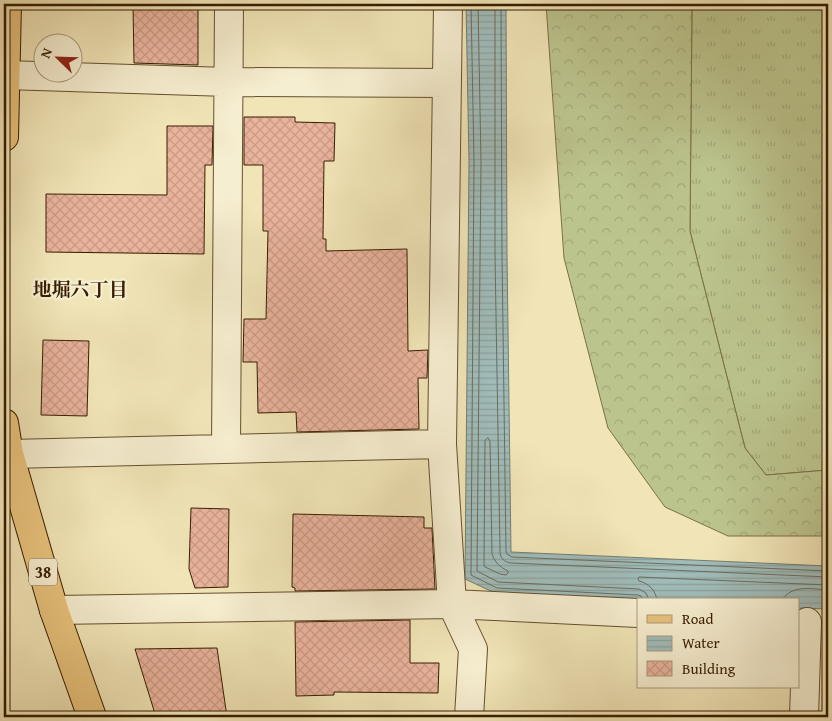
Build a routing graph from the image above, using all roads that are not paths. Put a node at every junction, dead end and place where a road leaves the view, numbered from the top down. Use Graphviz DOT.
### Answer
graph roads {
  1 [pos="7,4"];
  2 [pos="229,4"];
  3 [pos="448,4"];
  4 [pos="5,75"];
  5 [pos="228,82"];
  6 [pos="447,83"];
  7 [pos="4,137"];
  8 [pos="4,423"];
  9 [pos="442,444"];
  10 [pos="226,449"];
  11 [pos="9,454"];
  12 [pos="452,604"];
  13 [pos="54,610"];
  14 [pos="637,614"];
  15 [pos="811,622"];
  16 [pos="92,717"];
  17 [pos="469,717"];
  18 [pos="804,717"];
  1 -- 4 [label="main road"];
  2 -- 5 [label="street"];
  3 -- 6 [label="street"];
  4 -- 5 [label="street"];
  4 -- 7 [label="main road"];
  5 -- 6 [label="street"];
  5 -- 10 [label="street"];
  6 -- 9 [label="street"];
  8 -- 11 [label="main road, 38"];
  9 -- 10 [label="street"];
  9 -- 12 [label="street"];
  10 -- 11 [label="street"];
  11 -- 13 [label="main road, 38"];
  12 -- 13 [label="street"];
  12 -- 14 [label="street"];
  12 -- 17 [label="street"];
  13 -- 16 [label="main road, 38"];
  15 -- 18 [label="street"];
}
